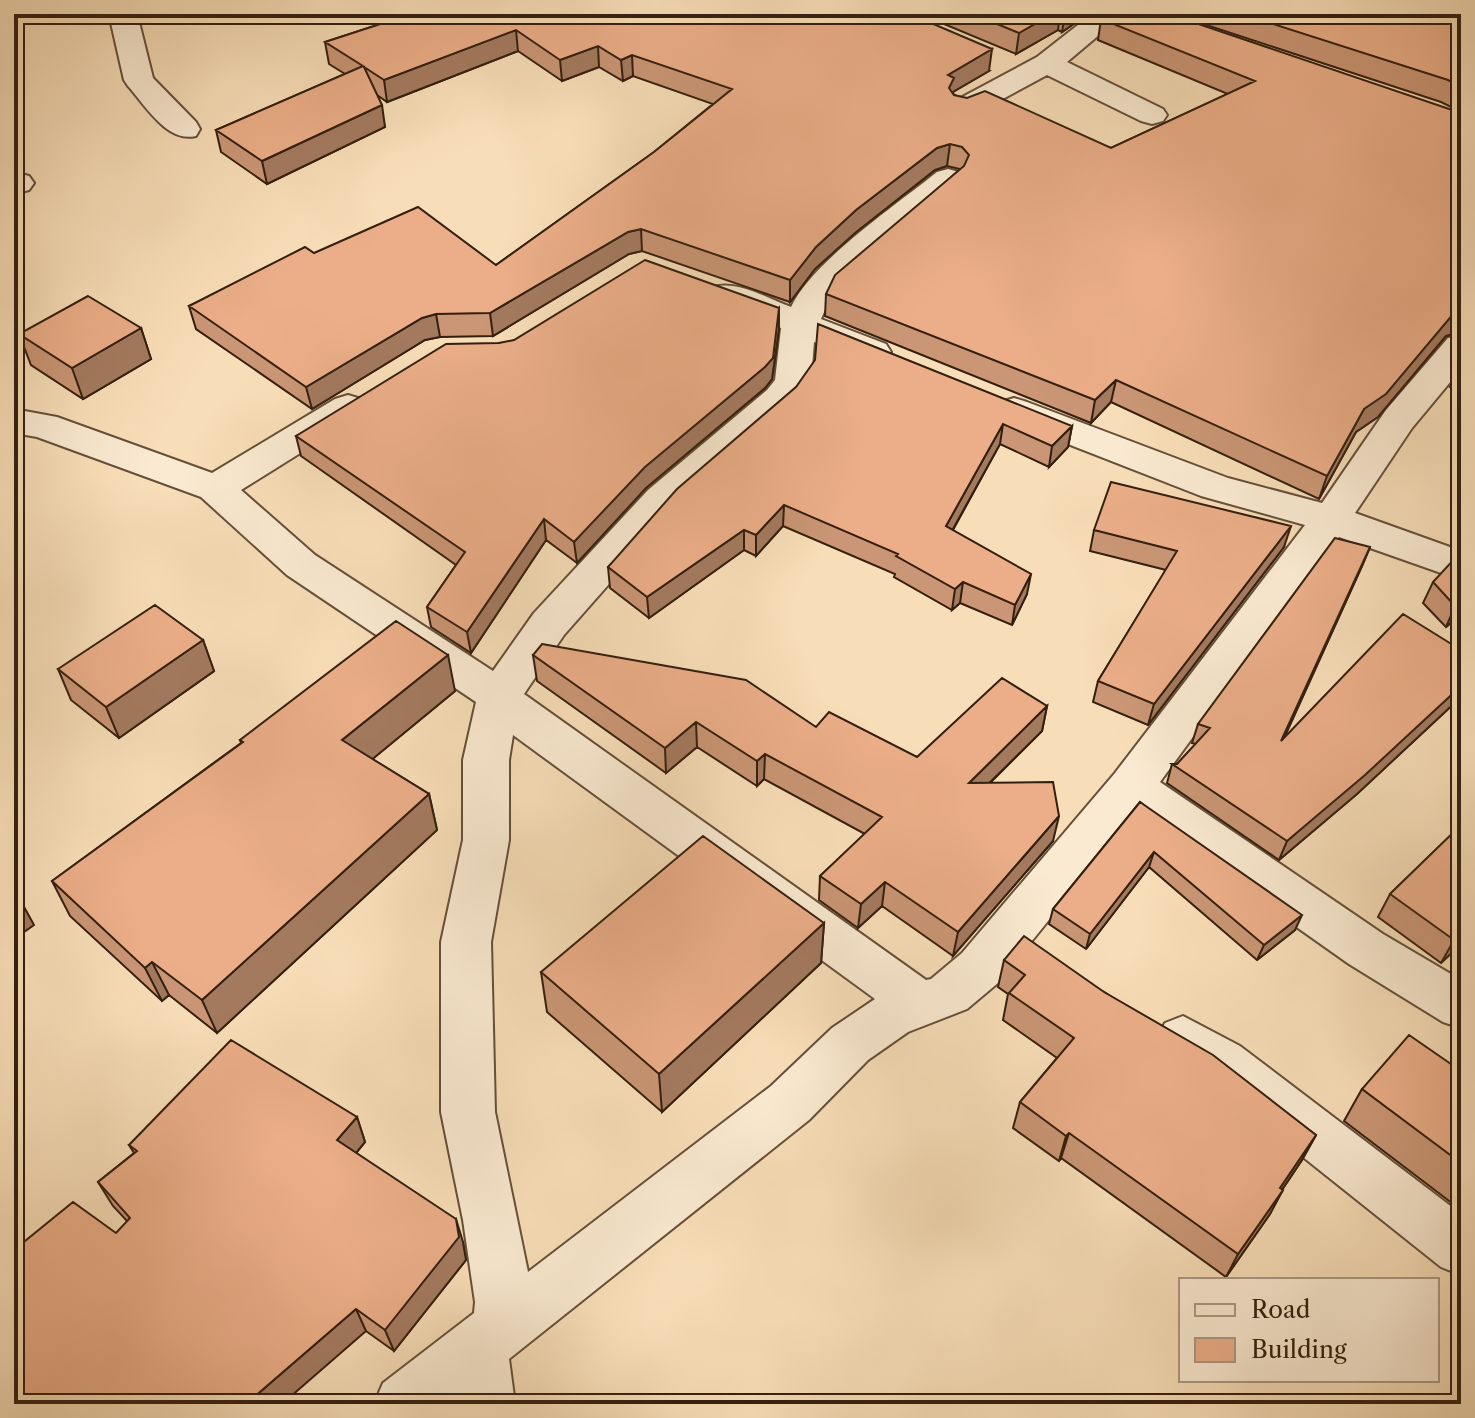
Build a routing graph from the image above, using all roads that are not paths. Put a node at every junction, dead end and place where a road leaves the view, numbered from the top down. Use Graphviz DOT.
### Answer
graph roads {
  1 [pos="123,14"];
  2 [pos="1110,14"];
  3 [pos="997,60"];
  4 [pos="1036,68"];
  5 [pos="964,108"];
  6 [pos="1152,115"];
  7 [pos="185,129"];
  8 [pos="948,179"];
  9 [pos="701,285"];
  10 [pos="801,322"];
  11 [pos="1461,346"];
  12 [pos="903,365"];
  13 [pos="374,391"];
  14 [pos="976,395"];
  15 [pos="14,421"];
  16 [pos="215,488"];
  17 [pos="1331,519"];
  18 [pos="1461,566"];
  19 [pos="499,696"];
  20 [pos="1131,786"];
  21 [pos="920,1004"];
  22 [pos="1461,1006"];
  23 [pos="1142,1015"];
  24 [pos="1461,1248"];
  25 [pos="489,1339"];
  26 [pos="404,1404"];
  27 [pos="485,1404"];
  1 -- 7 [label="street"];
  2 -- 4 [label="street"];
  3 -- 4 [label="street"];
  4 -- 5 [label="street"];
  4 -- 6 [label="street"];
  8 -- 10 [label="street"];
  9 -- 10 [label="street"];
  10 -- 12 [label="street"];
  10 -- 19 [label="street"];
  11 -- 17 [label="street"];
  13 -- 16 [label="street"];
  14 -- 17 [label="street"];
  15 -- 16 [label="street"];
  16 -- 19 [label="street"];
  17 -- 18 [label="street"];
  17 -- 20 [label="street"];
  19 -- 21 [label="street"];
  19 -- 25 [label="street"];
  20 -- 21 [label="street"];
  20 -- 22 [label="street"];
  21 -- 25 [label="street"];
  23 -- 24 [label="street"];
  25 -- 26 [label="street"];
  25 -- 27 [label="street"];
}
